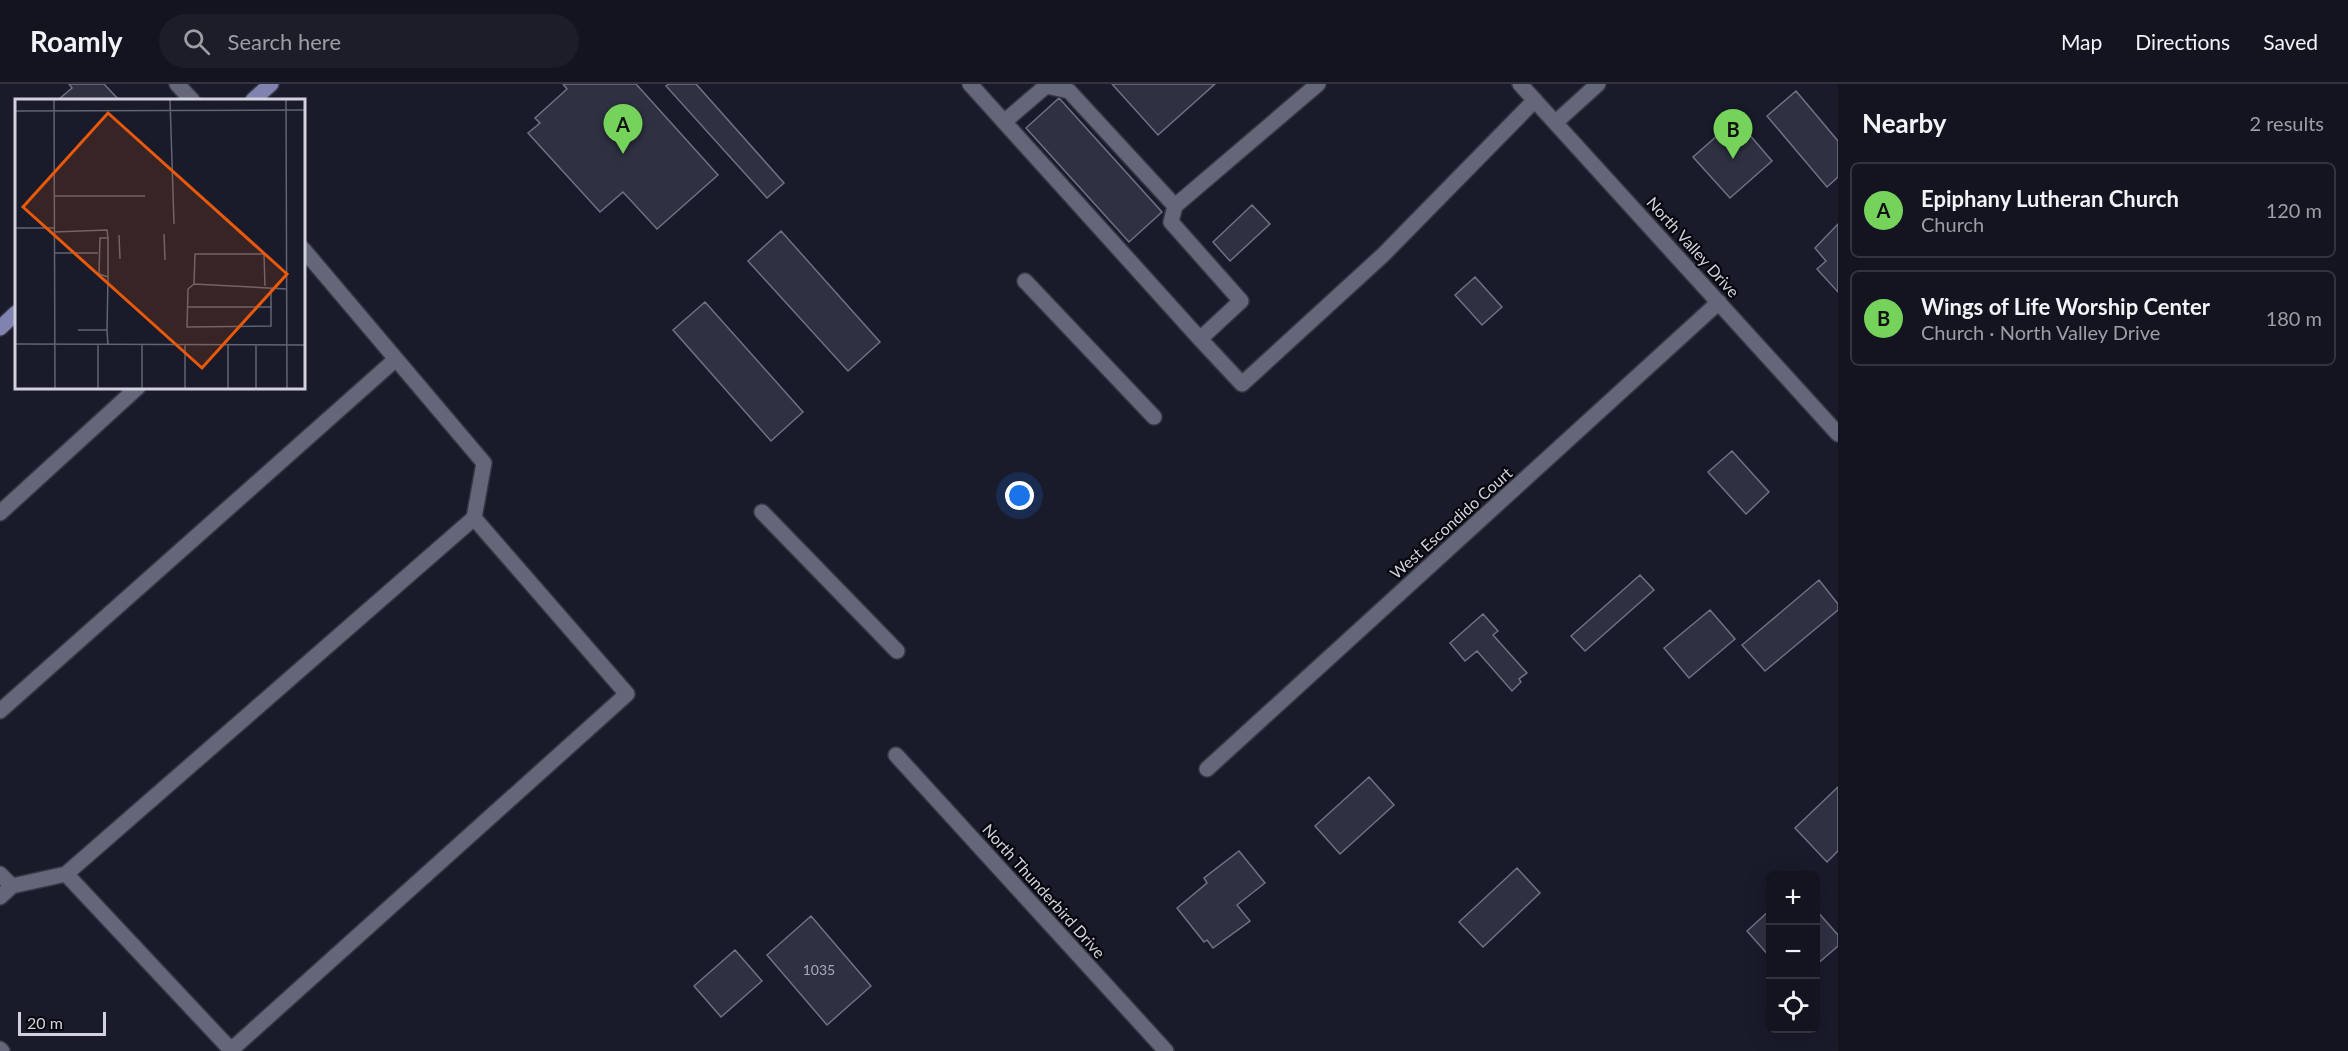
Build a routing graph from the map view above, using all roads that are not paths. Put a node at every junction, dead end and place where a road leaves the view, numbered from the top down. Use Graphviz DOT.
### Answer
graph roads {
  1 [pos="177,84"];
  2 [pos="271,84"];
  3 [pos="970,84"];
  4 [pos="1318,84"];
  5 [pos="1520,84"];
  6 [pos="1598,84"];
  7 [pos="191,99"];
  8 [pos="254,99"];
  9 [pos="1535,100"];
  10 [pos="1004,122"];
  11 [pos="1556,122"];
  12 [pos="1175,206"];
  13 [pos="304,250"];
  14 [pos="1025,280"];
  15 [pos="1719,302"];
  16 [pos="15,314"];
  17 [pos="0,328"];
  18 [pos="1200,339"];
  19 [pos="396,359"];
  20 [pos="137,388"];
  21 [pos="1154,417"];
  22 [pos="1838,434"];
  23 [pos="762,512"];
  24 [pos="0,513"];
  25 [pos="474,518"];
  26 [pos="897,651"];
  27 [pos="0,711"];
  28 [pos="896,755"];
  29 [pos="1207,770"];
  30 [pos="0,874"];
  31 [pos="66,874"];
  32 [pos="6,891"];
  33 [pos="1166,1051"];
  1 -- 7 [label="street"];
  2 -- 8 [label="main road"];
  3 -- 10 [label="street"];
  4 -- 12 [label="street"];
  5 -- 9 [label="street, North Valley Drive"];
  6 -- 11 [label="street"];
  9 -- 11 [label="street, North Valley Drive"];
  9 -- 18 [label="street"];
  10 -- 12 [label="street"];
  10 -- 18 [label="street"];
  11 -- 15 [label="street, North Valley Drive"];
  12 -- 18 [label="street"];
  13 -- 19 [label="street"];
  14 -- 21 [label="street"];
  15 -- 22 [label="street, North Valley Drive"];
  15 -- 29 [label="street, West Escondido Court"];
  16 -- 17 [label="main road"];
  19 -- 25 [label="street"];
  19 -- 27 [label="street"];
  20 -- 24 [label="street"];
  23 -- 26 [label="street"];
  25 -- 31 [label="street"];
  25 -- 31 [label="street"];
  28 -- 33 [label="street, North Thunderbird Drive"];
  30 -- 32 [label="street"];
  31 -- 32 [label="street"];
}
